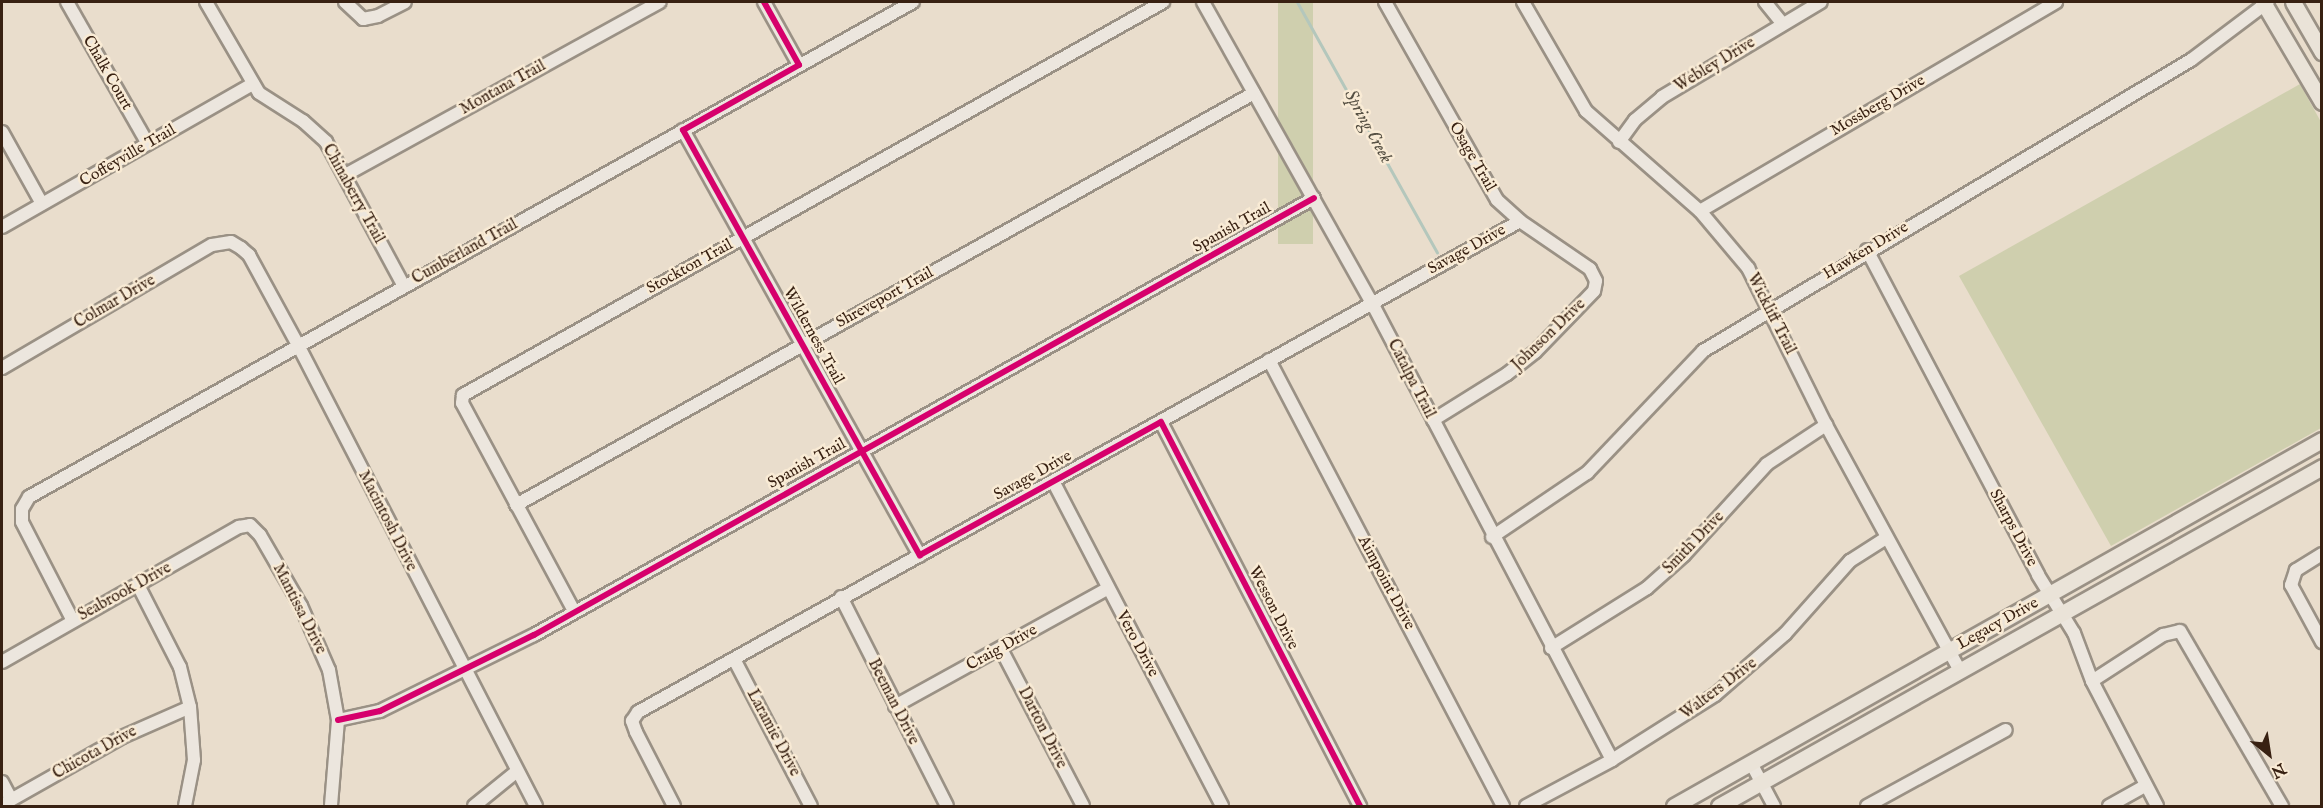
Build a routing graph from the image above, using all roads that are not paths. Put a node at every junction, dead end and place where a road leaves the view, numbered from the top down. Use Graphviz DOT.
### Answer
graph roads {
  1 [pos="67,2"];
  2 [pos="206,2"];
  3 [pos="345,2"];
  4 [pos="405,2"];
  5 [pos="660,2"];
  6 [pos="764,2"];
  7 [pos="914,2"];
  8 [pos="1163,2"];
  9 [pos="1203,2"];
  10 [pos="1385,2"];
  11 [pos="1522,2"];
  12 [pos="1765,2"];
  13 [pos="1821,2"];
  14 [pos="2056,2"];
  15 [pos="2265,2"];
  16 [pos="2293,2"];
  17 [pos="1783,24"];
  18 [pos="2322,52"];
  19 [pos="800,65"];
  20 [pos="253,84"];
  21 [pos="1254,93"];
  22 [pos="2322,102"];
  23 [pos="683,130"];
  24 [pos="2,132"];
  25 [pos="1619,142"];
  26 [pos="148,144"];
  27 [pos="345,175"];
  28 [pos="1314,198"];
  29 [pos="42,204"];
  30 [pos="1700,211"];
  31 [pos="1520,221"];
  32 [pos="2,227"];
  33 [pos="743,238"];
  34 [pos="231,242"];
  35 [pos="1868,250"];
  36 [pos="1596,281"];
  37 [pos="404,286"];
  38 [pos="1372,303"];
  39 [pos="1769,309"];
  40 [pos="803,344"];
  41 [pos="298,345"];
  42 [pos="1269,360"];
  43 [pos="2,368"];
  44 [pos="1433,420"];
  45 [pos="1161,422"];
  46 [pos="1826,425"];
  47 [pos="2322,440"];
  48 [pos="861,450"];
  49 [pos="2322,467"];
  50 [pos="1053,481"];
  51 [pos="516,505"];
  52 [pos="250,525"];
  53 [pos="1492,537"];
  54 [pos="1886,538"];
  55 [pos="2322,554"];
  56 [pos="920,555"];
  57 [pos="138,585"];
  58 [pos="1107,589"];
  59 [pos="2049,594"];
  60 [pos="841,597"];
  61 [pos="574,611"];
  62 [pos="2061,614"];
  63 [pos="74,621"];
  64 [pos="2322,642"];
  65 [pos="1551,648"];
  66 [pos="1001,649"];
  67 [pos="1947,652"];
  68 [pos="734,659"];
  69 [pos="2,662"];
  70 [pos="464,669"];
  71 [pos="1960,670"];
  72 [pos="2092,681"];
  73 [pos="895,706"];
  74 [pos="190,707"];
  75 [pos="338,720"];
  76 [pos="2006,730"];
  77 [pos="1612,760"];
  78 [pos="1751,763"];
  79 [pos="517,771"];
  80 [pos="2,782"];
  81 [pos="1761,783"];
  82 [pos="2145,786"];
  83 [pos="6,802"];
  84 [pos="185,807"];
  85 [pos="331,807"];
  86 [pos="474,807"];
  87 [pos="536,807"];
  88 [pos="674,807"];
  89 [pos="811,807"];
  90 [pos="947,807"];
  91 [pos="1083,807"];
  92 [pos="1222,807"];
  93 [pos="1360,807"];
  94 [pos="1503,807"];
  95 [pos="1526,807"];
  96 [pos="1674,807"];
  97 [pos="1719,807"];
  98 [pos="1774,807"];
  99 [pos="1867,807"];
  100 [pos="2109,807"];
  101 [pos="2157,807"];
  102 [pos="2282,807"];
  1 -- 26 [label="street, Chalk Court"];
  2 -- 20 [label="street, Chinaberry Trail"];
  3 -- 4 [label="street"];
  5 -- 27 [label="street, Montana Trail"];
  6 -- 19 [label="street"];
  7 -- 19 [label="street, Cumberland Trail"];
  8 -- 33 [label="street, Stockton Trail"];
  9 -- 21 [label="street, Catalpa Trail"];
  10 -- 31 [label="street, Osage Trail"];
  11 -- 25 [label="street, Wickliff Trail"];
  12 -- 17 [label="street"];
  13 -- 17 [label="street, Webley Drive"];
  14 -- 30 [label="street, Mossberg Drive"];
  15 -- 22 [label="main road"];
  15 -- 35 [label="street, Hawken Drive"];
  16 -- 18 [label="main road"];
  17 -- 25 [label="street, Webley Drive"];
  19 -- 23 [label="street, Cumberland Trail"];
  20 -- 26 [label="street, Coffeyville Trail"];
  20 -- 27 [label="street, Chinaberry Trail"];
  21 -- 28 [label="street, Catalpa Trail"];
  21 -- 40 [label="street, Shreveport Trail"];
  23 -- 33 [label="street, Wilderness Trail"];
  23 -- 37 [label="street, Cumberland Trail"];
  24 -- 29 [label="street"];
  25 -- 30 [label="street, Wickliff Trail"];
  26 -- 29 [label="street, Coffeyville Trail"];
  27 -- 37 [label="street, Chinaberry Trail"];
  28 -- 38 [label="street, Catalpa Trail"];
  28 -- 48 [label="street, Spanish Trail"];
  29 -- 32 [label="street, Coffeyville Trail"];
  30 -- 39 [label="street, Wickliff Trail"];
  31 -- 36 [label="street, Osage Trail"];
  31 -- 38 [label="street, Savage Drive"];
  33 -- 40 [label="street, Wilderness Trail"];
  33 -- 51 [label="street, Stockton Trail"];
  34 -- 41 [label="street, Macintosh Drive"];
  34 -- 43 [label="street, Colmar Drive"];
  35 -- 39 [label="street, Hawken Drive"];
  35 -- 59 [label="street, Sharps Drive"];
  36 -- 44 [label="street, Johnson Drive"];
  37 -- 41 [label="street, Cumberland Trail"];
  38 -- 42 [label="street, Savage Drive"];
  38 -- 44 [label="street, Catalpa Trail"];
  39 -- 46 [label="street, Wickliff Trail"];
  39 -- 53 [label="street, Hawken Drive"];
  40 -- 48 [label="street, Wilderness Trail"];
  40 -- 51 [label="street, Shreveport Trail"];
  41 -- 63 [label="street, Cumberland Trail"];
  41 -- 70 [label="street, Macintosh Drive"];
  42 -- 45 [label="street, Savage Drive"];
  42 -- 94 [label="street, Aimpoint Drive"];
  44 -- 53 [label="street, Catalpa Trail"];
  45 -- 50 [label="street, Savage Drive"];
  45 -- 93 [label="street, Wesson Drive"];
  46 -- 54 [label="street, Wickliff Trail"];
  46 -- 65 [label="street, Smith Drive"];
  47 -- 59 [label="main road, Legacy Drive"];
  48 -- 56 [label="street, Wilderness Trail"];
  48 -- 61 [label="street, Spanish Trail"];
  49 -- 62 [label="main road, Legacy Drive"];
  50 -- 56 [label="street, Savage Drive"];
  50 -- 58 [label="street, Vero Drive"];
  51 -- 61 [label="street, Stockton Trail"];
  52 -- 57 [label="street, Seabrook Drive"];
  52 -- 75 [label="street, Mantissa Drive"];
  53 -- 65 [label="street, Catalpa Trail"];
  54 -- 67 [label="street, Wickliff Trail"];
  54 -- 77 [label="street, Walters Drive"];
  55 -- 64 [label="street"];
  56 -- 60 [label="street, Savage Drive"];
  57 -- 63 [label="street, Seabrook Drive"];
  57 -- 74 [label="street"];
  58 -- 66 [label="street, Craig Drive"];
  58 -- 92 [label="street, Vero Drive"];
  59 -- 62 [label="street, Sharps Drive"];
  59 -- 67 [label="main road, Legacy Drive"];
  60 -- 68 [label="street, Savage Drive"];
  60 -- 73 [label="street, Beeman Drive"];
  61 -- 70 [label="street, Spanish Trail"];
  62 -- 71 [label="main road, Legacy Drive"];
  62 -- 72 [label="street, Sharps Drive"];
  63 -- 69 [label="street, Seabrook Drive"];
  65 -- 77 [label="street, Catalpa Trail"];
  66 -- 73 [label="street, Craig Drive"];
  66 -- 91 [label="street, Darton Drive"];
  67 -- 71 [label="street, Wickliff Trail"];
  67 -- 78 [label="main road, Legacy Drive"];
  68 -- 88 [label="street, Savage Drive"];
  68 -- 89 [label="street, Laramie Drive"];
  70 -- 75 [label="street, Spanish Trail"];
  70 -- 79 [label="street, Macintosh Drive"];
  71 -- 81 [label="main road, Legacy Drive"];
  72 -- 82 [label="street, Sharps Drive"];
  72 -- 102 [label="street"];
  73 -- 90 [label="street, Beeman Drive"];
  74 -- 83 [label="street, Chicota Drive"];
  74 -- 84 [label="street"];
  75 -- 85 [label="street, Mantissa Drive"];
  76 -- 99 [label="street"];
  77 -- 95 [label="street, Walters Drive"];
  78 -- 81 [label="street"];
  78 -- 96 [label="main road, Legacy Drive"];
  79 -- 86 [label="street"];
  79 -- 87 [label="street, Macintosh Drive"];
  80 -- 83 [label="street"];
  81 -- 97 [label="main road, Legacy Drive"];
  81 -- 98 [label="street"];
  82 -- 100 [label="street"];
  82 -- 101 [label="street, Sharps Drive"];
}
